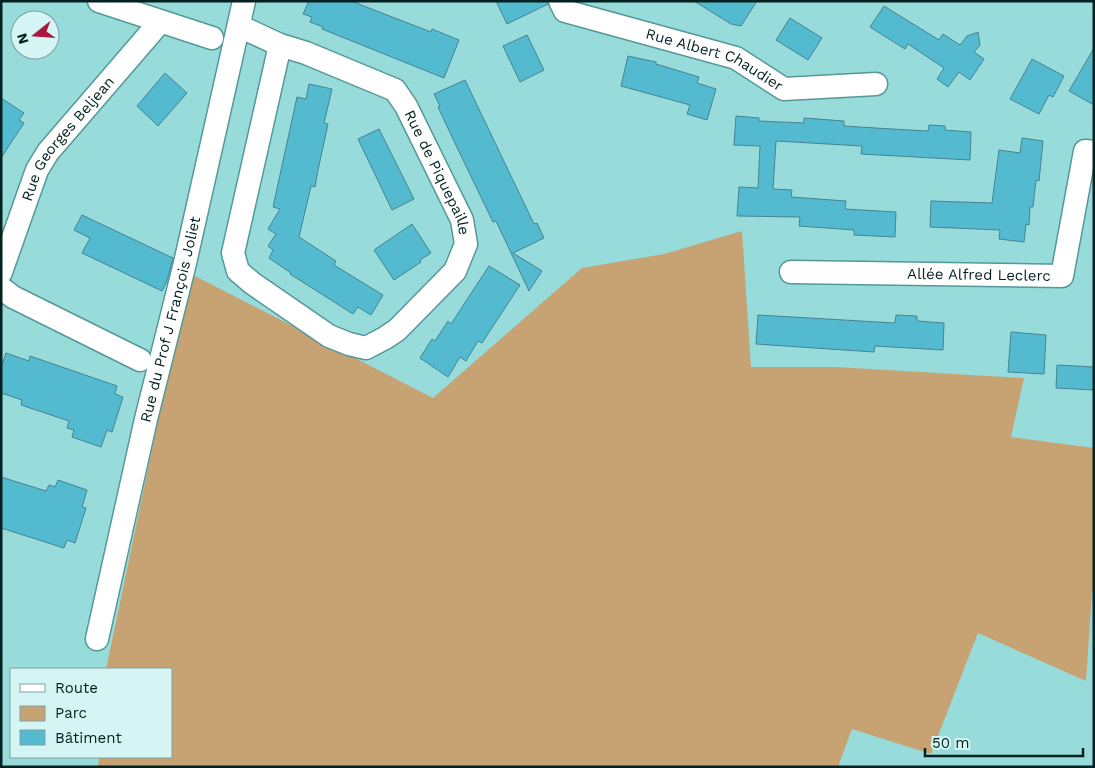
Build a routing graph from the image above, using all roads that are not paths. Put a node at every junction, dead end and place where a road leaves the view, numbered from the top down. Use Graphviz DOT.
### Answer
graph roads {
  1 [pos="100,1"];
  2 [pos="244,1"];
  3 [pos="560,1"];
  4 [pos="160,22"];
  5 [pos="238,26"];
  6 [pos="212,38"];
  7 [pos="280,45"];
  8 [pos="876,84"];
  9 [pos="1094,152"];
  10 [pos="1,272"];
  11 [pos="791,272"];
  12 [pos="1,288"];
  13 [pos="140,360"];
  14 [pos="97,639"];
  1 -- 4 [label="street"];
  2 -- 5 [label="street, Rue du Prof J François Joliet"];
  3 -- 8 [label="street, Rue Albert Chaudier"];
  4 -- 6 [label="street"];
  4 -- 10 [label="street, Rue Georges Beljean"];
  5 -- 7 [label="street, Rue de Piquepaille"];
  5 -- 14 [label="street, Rue du Prof J François Joliet"];
  7 -- 7 [label="street, Rue de Piquepaille"];
  9 -- 11 [label="street, Allée Alfred Leclerc"];
  12 -- 13 [label="street"];
}
